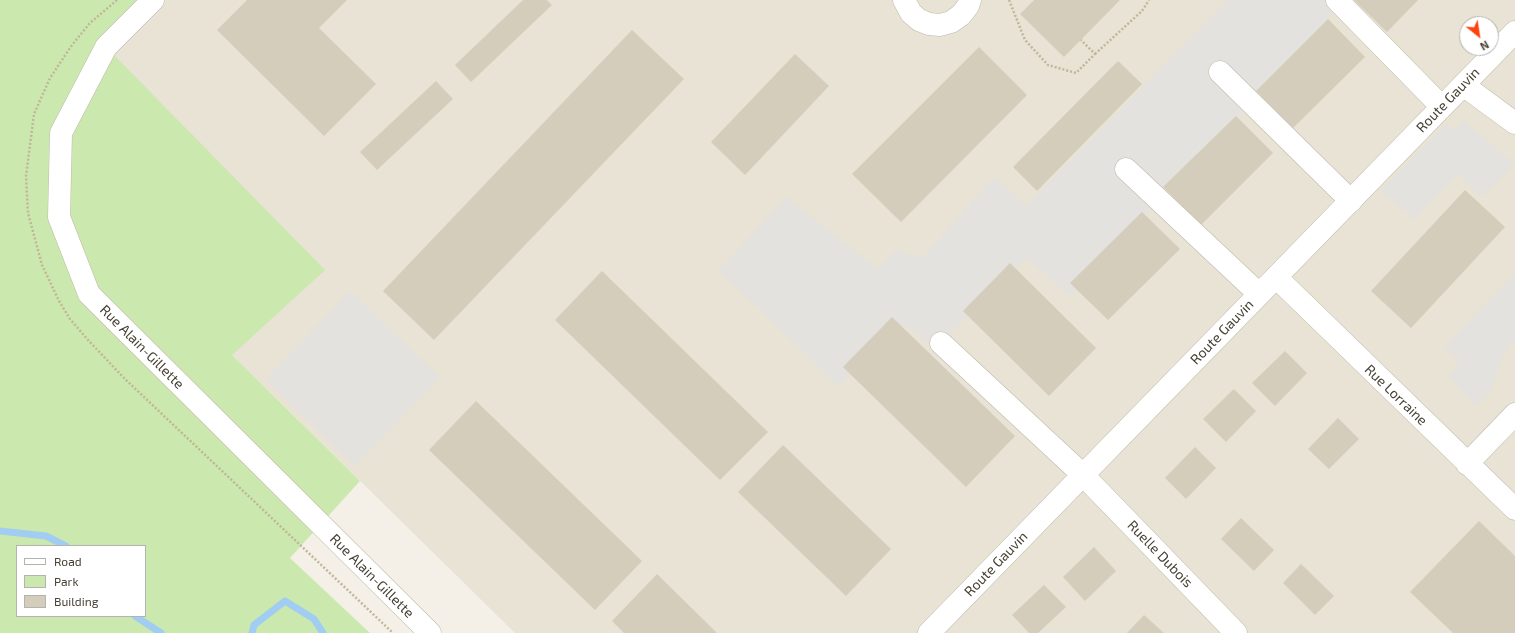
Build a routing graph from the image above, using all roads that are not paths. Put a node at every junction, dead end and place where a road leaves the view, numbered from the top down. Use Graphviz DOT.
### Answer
graph roads {
  1 [pos="153,0"];
  2 [pos="904,0"];
  3 [pos="970,0"];
  4 [pos="1337,0"];
  5 [pos="1515,32"];
  6 [pos="1220,72"];
  7 [pos="1463,85"];
  8 [pos="1442,107"];
  9 [pos="1515,123"];
  10 [pos="1126,169"];
  11 [pos="1351,201"];
  12 [pos="1276,277"];
  13 [pos="1259,294"];
  14 [pos="941,343"];
  15 [pos="1515,414"];
  16 [pos="1467,464"];
  17 [pos="1083,475"];
  18 [pos="1515,509"];
  19 [pos="430,633"];
  20 [pos="929,633"];
  21 [pos="1236,633"];
  1 -- 19 [label="street, Rue Alain-Gillette"];
  2 -- 3 [label="street"];
  4 -- 8 [label="street"];
  5 -- 7 [label="street, Route Gauvin"];
  6 -- 11 [label="street"];
  7 -- 8 [label="street, Route Gauvin"];
  7 -- 9 [label="street"];
  8 -- 11 [label="street, Route Gauvin"];
  10 -- 13 [label="street"];
  11 -- 12 [label="street, Route Gauvin"];
  12 -- 13 [label="street, Route Gauvin"];
  12 -- 16 [label="street, Rue Lorraine"];
  13 -- 17 [label="street, Route Gauvin"];
  14 -- 17 [label="street, Ruelle Dubois"];
  15 -- 16 [label="street"];
  16 -- 18 [label="street, Rue Lorraine"];
  17 -- 20 [label="street, Route Gauvin"];
  17 -- 21 [label="street, Ruelle Dubois"];
}
